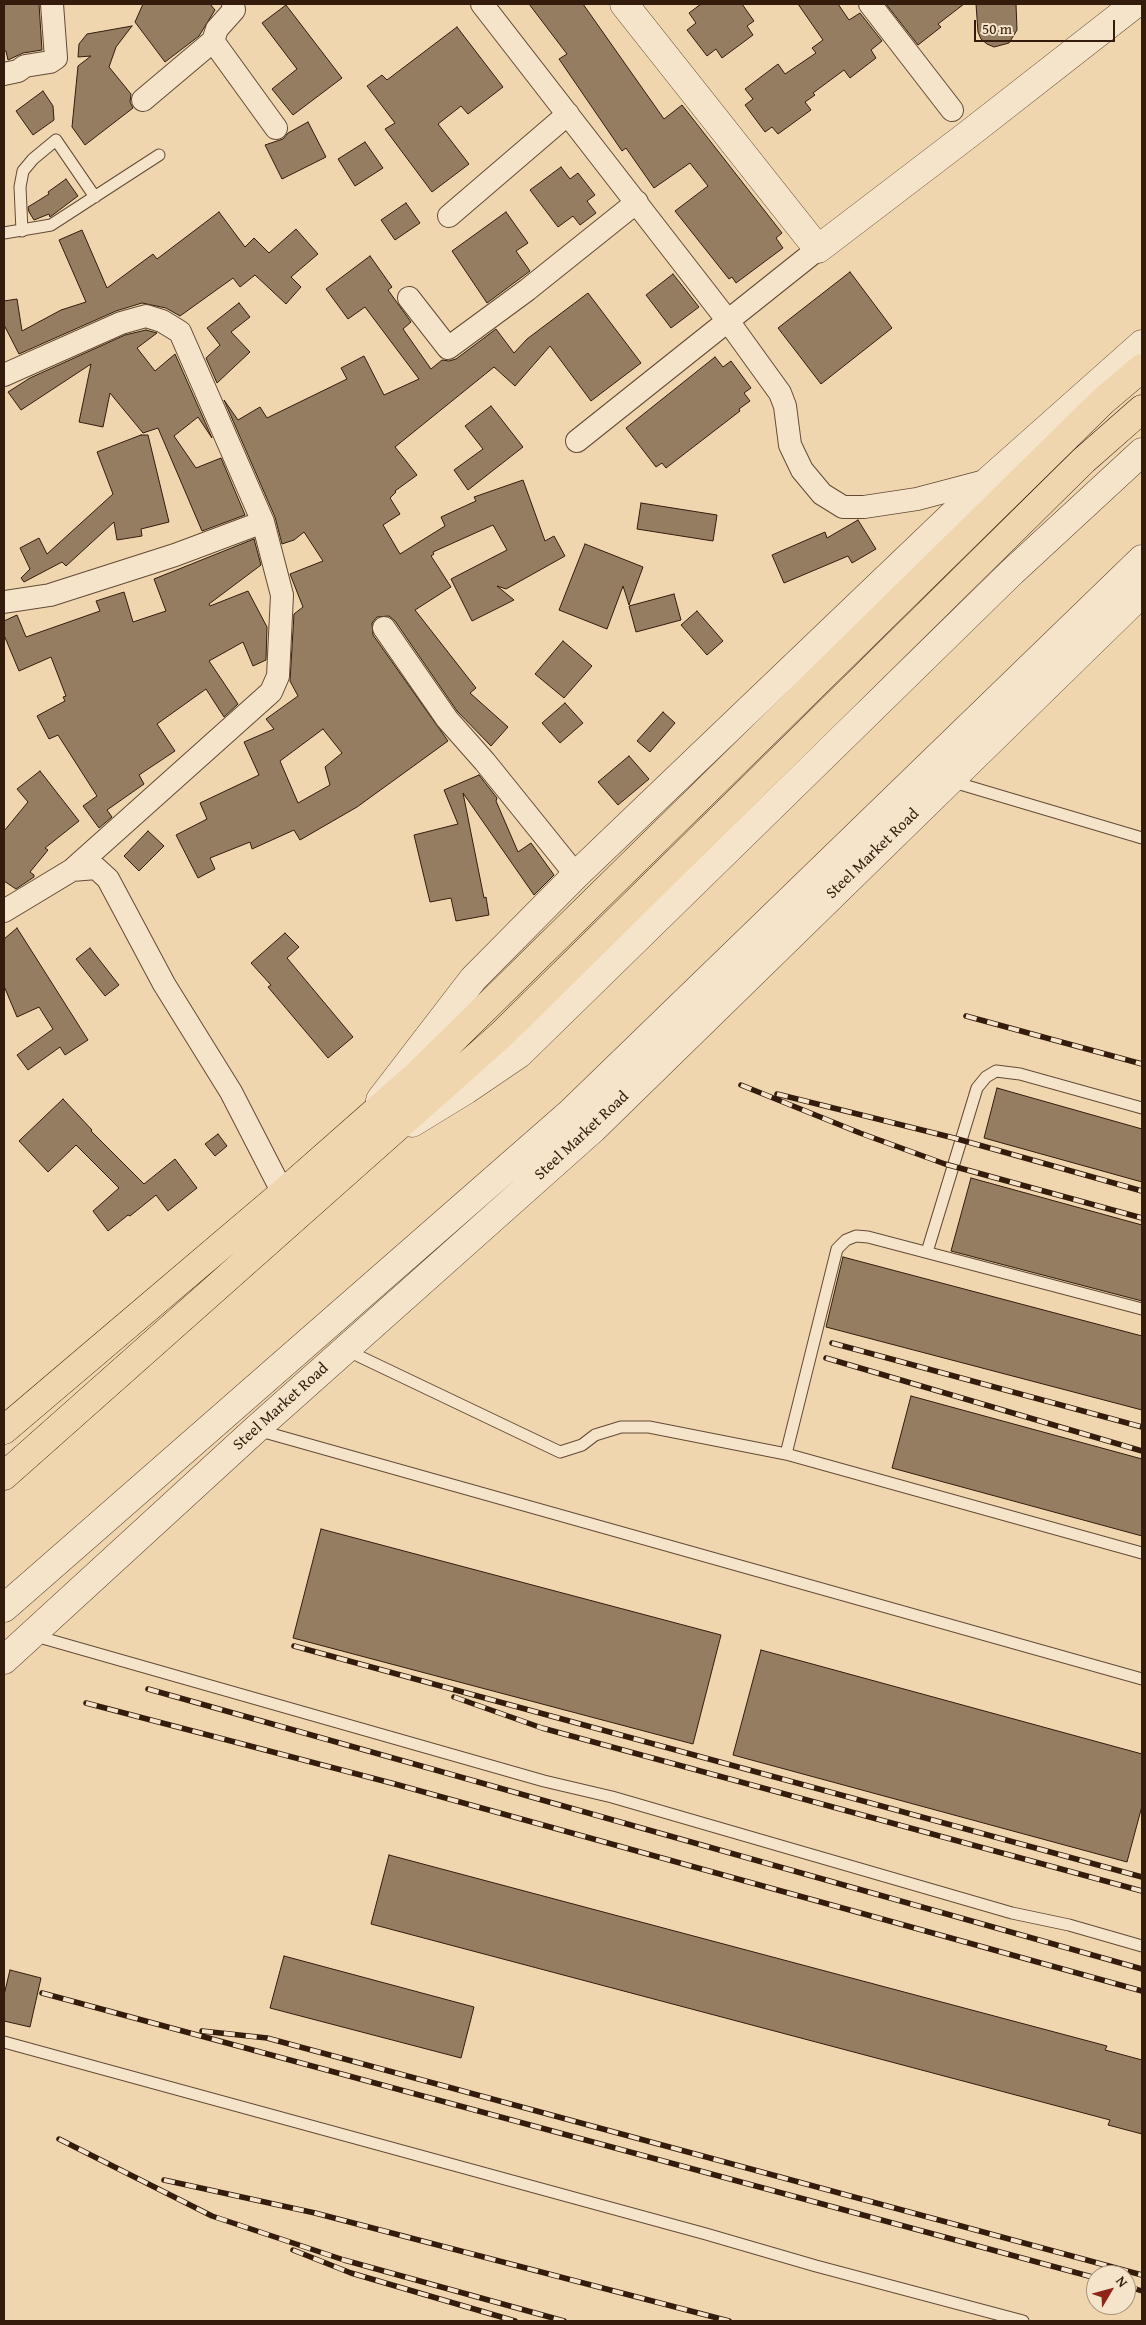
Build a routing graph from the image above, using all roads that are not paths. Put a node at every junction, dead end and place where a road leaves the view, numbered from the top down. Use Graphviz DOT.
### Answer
graph roads {
  1 [pos="52,4"];
  2 [pos="233,4"];
  3 [pos="482,4"];
  4 [pos="624,4"];
  5 [pos="870,4"];
  6 [pos="1123,8"];
  7 [pos="213,41"];
  8 [pos="4,74"];
  9 [pos="143,100"];
  10 [pos="952,110"];
  11 [pos="568,114"];
  12 [pos="276,128"];
  13 [pos="159,155"];
  14 [pos="95,197"];
  15 [pos="637,202"];
  16 [pos="449,216"];
  17 [pos="22,231"];
  18 [pos="4,233"];
  19 [pos="818,249"];
  20 [pos="409,298"];
  21 [pos="728,321"];
  22 [pos="1142,344"];
  23 [pos="1142,368"];
  24 [pos="4,375"];
  25 [pos="1142,409"];
  26 [pos="577,441"];
  27 [pos="1142,452"];
  28 [pos="989,480"];
  29 [pos="263,522"];
  30 [pos="1142,559"];
  31 [pos="1142,593"];
  32 [pos="4,602"];
  33 [pos="384,628"];
  34 [pos="935,776"];
  35 [pos="1142,838"];
  36 [pos="72,870"];
  37 [pos="576,874"];
  38 [pos="4,911"];
  39 [pos="1142,1108"];
  40 [pos="371,1133"];
  41 [pos="283,1193"];
  42 [pos="927,1252"];
  43 [pos="1142,1309"];
  44 [pos="345,1349"];
  45 [pos="4,1430"];
  46 [pos="255,1430"];
  47 [pos="786,1454"];
  48 [pos="4,1476"];
  49 [pos="1142,1554"];
  50 [pos="4,1608"];
  51 [pos="31,1635"];
  52 [pos="4,1660"];
  53 [pos="1142,1678"];
  54 [pos="1142,1946"];
  55 [pos="4,2042"];
  56 [pos="1023,2321"];
  1 -- 8 [label="street"];
  2 -- 7 [label="street"];
  3 -- 11 [label="street"];
  4 -- 19 [label="street"];
  5 -- 10 [label="street"];
  6 -- 19 [label="street"];
  7 -- 9 [label="street"];
  7 -- 12 [label="street"];
  11 -- 15 [label="street"];
  11 -- 16 [label="street"];
  13 -- 14 [label="lane"];
  14 -- 17 [label="lane"];
  14 -- 17 [label="lane"];
  15 -- 20 [label="street"];
  15 -- 21 [label="street"];
  17 -- 18 [label="lane"];
  19 -- 21 [label="street"];
  21 -- 26 [label="street"];
  21 -- 28 [label="street"];
  22 -- 28 [label="street"];
  23 -- 40 [label="highway"];
  24 -- 29 [label="street"];
  25 -- 40 [label="highway"];
  27 -- 40 [label="street"];
  28 -- 37 [label="street"];
  29 -- 32 [label="street"];
  29 -- 36 [label="street"];
  30 -- 34 [label="street, Steel Market Road"];
  31 -- 34 [label="street, Steel Market Road"];
  33 -- 37 [label="street"];
  34 -- 35 [label="lane"];
  34 -- 44 [label="street, Steel Market Road"];
  34 -- 50 [label="street, Steel Market Road"];
  36 -- 38 [label="street"];
  36 -- 41 [label="street"];
  37 -- 40 [label="street"];
  39 -- 42 [label="lane"];
  40 -- 41 [label="highway"];
  40 -- 48 [label="highway"];
  41 -- 45 [label="highway"];
  42 -- 43 [label="lane"];
  42 -- 47 [label="lane"];
  44 -- 46 [label="street, Steel Market Road"];
  44 -- 47 [label="lane"];
  46 -- 51 [label="street, Steel Market Road"];
  46 -- 53 [label="lane"];
  47 -- 49 [label="lane"];
  51 -- 52 [label="street, Steel Market Road"];
  51 -- 54 [label="lane"];
  55 -- 56 [label="lane"];
}
